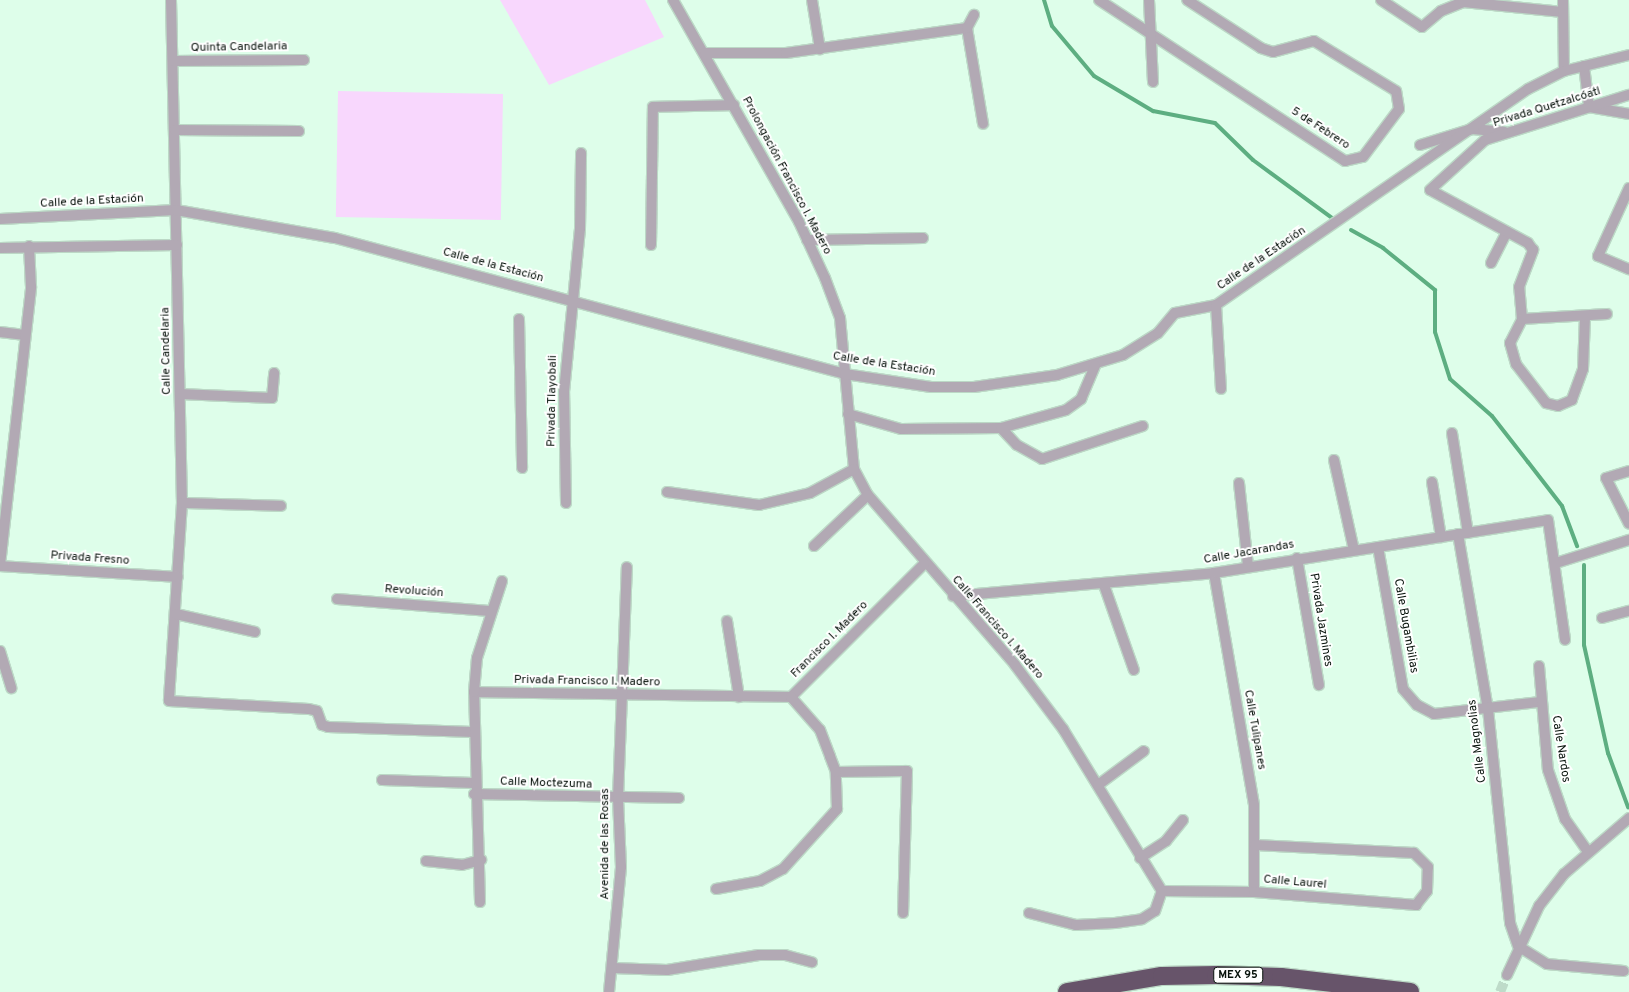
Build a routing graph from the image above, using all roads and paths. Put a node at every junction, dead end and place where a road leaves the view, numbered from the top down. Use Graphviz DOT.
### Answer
graph roads {
  1 [pos="171,0"];
  2 [pos="673,0"];
  3 [pos="812,0"];
  4 [pos="1099,0"];
  5 [pos="1150,0"];
  6 [pos="1187,0"];
  7 [pos="1381,0"];
  8 [pos="1563,0"];
  9 [pos="1463,1"];
  10 [pos="1563,12"];
  11 [pos="974,15"];
  12 [pos="967,28"];
  13 [pos="1150,32"];
  14 [pos="820,49"];
  15 [pos="705,54"];
  16 [pos="1629,55"];
  17 [pos="304,60"];
  18 [pos="173,61"];
  19 [pos="1584,66"];
  20 [pos="1564,71"];
  21 [pos="1153,82"];
  22 [pos="1629,95"];
  23 [pos="734,105"];
  24 [pos="1589,107"];
  25 [pos="1629,114"];
  26 [pos="983,124"];
  27 [pos="1472,129"];
  28 [pos="175,130"];
  29 [pos="300,131"];
  30 [pos="1507,133"];
  31 [pos="1420,145"];
  32 [pos="581,154"];
  33 [pos="1629,188"];
  34 [pos="176,210"];
  35 [pos="0,219"];
  36 [pos="1507,232"];
  37 [pos="922,238"];
  38 [pos="807,240"];
  39 [pos="177,245"];
  40 [pos="651,245"];
  41 [pos="29,246"];
  42 [pos="0,248"];
  43 [pos="1491,263"];
  44 [pos="1629,269"];
  45 [pos="572,300"];
  46 [pos="1216,305"];
  47 [pos="1607,314"];
  48 [pos="1585,316"];
  49 [pos="519,319"];
  50 [pos="1522,319"];
  51 [pos="0,332"];
  52 [pos="25,335"];
  53 [pos="1095,366"];
  54 [pos="274,373"];
  55 [pos="845,374"];
  56 [pos="1222,389"];
  57 [pos="180,394"];
  58 [pos="848,414"];
  59 [pos="1143,426"];
  60 [pos="1001,428"];
  61 [pos="1452,433"];
  62 [pos="0,446"];
  63 [pos="12,447"];
  64 [pos="1334,460"];
  65 [pos="522,468"];
  66 [pos="854,469"];
  67 [pos="1629,471"];
  68 [pos="1432,482"];
  69 [pos="1239,483"];
  70 [pos="667,492"];
  71 [pos="868,495"];
  72 [pos="182,503"];
  73 [pos="566,503"];
  74 [pos="281,506"];
  75 [pos="1629,524"];
  76 [pos="1463,533"];
  77 [pos="1441,536"];
  78 [pos="1629,540"];
  79 [pos="814,546"];
  80 [pos="1378,547"];
  81 [pos="0,550"];
  82 [pos="1354,550"];
  83 [pos="1297,558"];
  84 [pos="1556,563"];
  85 [pos="924,564"];
  86 [pos="0,566"];
  87 [pos="1248,566"];
  88 [pos="627,567"];
  89 [pos="1214,573"];
  90 [pos="178,577"];
  91 [pos="502,581"];
  92 [pos="1104,585"];
  93 [pos="954,596"];
  94 [pos="337,599"];
  95 [pos="490,611"];
  96 [pos="1629,611"];
  97 [pos="176,614"];
  98 [pos="1602,618"];
  99 [pos="727,621"];
  100 [pos="255,632"];
  101 [pos="1565,640"];
  102 [pos="0,651"];
  103 [pos="1539,666"];
  104 [pos="1134,670"];
  105 [pos="1318,686"];
  106 [pos="11,688"];
  107 [pos="474,692"];
  108 [pos="624,696"];
  109 [pos="738,697"];
  110 [pos="791,697"];
  111 [pos="1540,702"];
  112 [pos="1488,709"];
  113 [pos="473,732"];
  114 [pos="1144,751"];
  115 [pos="836,772"];
  116 [pos="382,780"];
  117 [pos="474,783"];
  118 [pos="1098,785"];
  119 [pos="474,794"];
  120 [pos="618,798"];
  121 [pos="679,798"];
  122 [pos="1629,818"];
  123 [pos="1183,820"];
  124 [pos="1255,845"];
  125 [pos="1587,851"];
  126 [pos="1140,858"];
  127 [pos="481,860"];
  128 [pos="426,861"];
  129 [pos="716,889"];
  130 [pos="1162,891"];
  131 [pos="1254,892"];
  132 [pos="480,902"];
  133 [pos="1029,912"];
  134 [pos="904,913"];
  135 [pos="1518,946"];
  136 [pos="812,962"];
  137 [pos="613,968"];
  138 [pos="1624,971"];
  139 [pos="1508,975"];
  140 [pos="609,992"];
  141 [pos="1067,992"];
  142 [pos="1410,992"];
  1 -- 18 [label="street, Calle Candelaria"];
  2 -- 15 [label="street, Prolongación Francisco I. Madero"];
  3 -- 14 [label="street"];
  4 -- 13 [label="street, 5 de Febrero"];
  5 -- 13 [label="street"];
  6 -- 13 [label="street, 5 de Febrero"];
  7 -- 9 [label="street"];
  8 -- 10 [label="street"];
  9 -- 10 [label="street"];
  10 -- 20 [label="street"];
  11 -- 12 [label="street"];
  12 -- 14 [label="street"];
  12 -- 26 [label="street"];
  13 -- 21 [label="street"];
  14 -- 15 [label="street"];
  15 -- 23 [label="street, Prolongación Francisco I. Madero"];
  16 -- 19 [label="street, Calle de la Estación"];
  17 -- 18 [label="street, Quinta Candelaria"];
  18 -- 28 [label="street, Calle Candelaria"];
  19 -- 20 [label="street, Calle de la Estación"];
  19 -- 24 [label="street"];
  20 -- 27 [label="street, Calle de la Estación"];
  22 -- 24 [label="street, Privada Quetzalcóatl"];
  23 -- 38 [label="street, Prolongación Francisco I. Madero"];
  23 -- 40 [label="street"];
  24 -- 25 [label="street"];
  24 -- 30 [label="street, Privada Quetzalcóatl"];
  27 -- 30 [label="street"];
  27 -- 31 [label="street"];
  27 -- 46 [label="street, Calle de la Estación"];
  28 -- 29 [label="street"];
  28 -- 34 [label="street, Calle Candelaria"];
  30 -- 36 [label="street, Privada Quetzalcóatl"];
  32 -- 45 [label="street, Privada Tlayobali"];
  33 -- 44 [label="street"];
  34 -- 35 [label="street, Calle de la Estación"];
  34 -- 39 [label="street, Calle Candelaria"];
  34 -- 45 [label="street, Calle de la Estación"];
  36 -- 43 [label="street"];
  36 -- 50 [label="street, Privada Quetzalcóatl"];
  37 -- 38 [label="street"];
  38 -- 55 [label="street, Prolongación Francisco I. Madero"];
  39 -- 41 [label="street"];
  39 -- 57 [label="street, Calle Candelaria"];
  41 -- 42 [label="street"];
  41 -- 52 [label="street"];
  45 -- 55 [label="street, Calle de la Estación"];
  45 -- 73 [label="street, Privada Tlayobali"];
  46 -- 53 [label="street, Calle de la Estación"];
  46 -- 56 [label="street"];
  47 -- 48 [label="street"];
  48 -- 50 [label="street"];
  48 -- 50 [label="street"];
  49 -- 65 [label="street"];
  51 -- 52 [label="street"];
  52 -- 63 [label="street"];
  53 -- 55 [label="street, Calle de la Estación"];
  53 -- 60 [label="street"];
  54 -- 57 [label="street"];
  55 -- 58 [label="street, Calle Francisco I. Madero"];
  57 -- 72 [label="street, Calle Candelaria"];
  58 -- 60 [label="street"];
  58 -- 66 [label="street, Calle Francisco I. Madero"];
  59 -- 60 [label="street"];
  61 -- 76 [label="street, Calle Magnolias"];
  62 -- 63 [label="street"];
  63 -- 81 [label="street"];
  64 -- 82 [label="street"];
  66 -- 70 [label="street"];
  66 -- 71 [label="street, Calle Francisco I. Madero"];
  67 -- 75 [label="street"];
  68 -- 77 [label="street"];
  69 -- 87 [label="street"];
  71 -- 79 [label="street"];
  71 -- 85 [label="street, Calle Francisco I. Madero"];
  72 -- 74 [label="street"];
  72 -- 90 [label="street, Calle Candelaria"];
  76 -- 77 [label="street, Calle Jacarandas"];
  76 -- 84 [label="street, Calle Jacarandas"];
  76 -- 112 [label="street, Calle Magnolias"];
  77 -- 80 [label="street, Calle Jacarandas"];
  78 -- 84 [label="street"];
  80 -- 82 [label="street, Calle Jacarandas"];
  80 -- 112 [label="street, Calle Bugambilias"];
  81 -- 86 [label="street"];
  82 -- 83 [label="street, Calle Jacarandas"];
  83 -- 87 [label="street, Calle Jacarandas"];
  83 -- 105 [label="street, Privada Jazmines"];
  84 -- 101 [label="street"];
  85 -- 93 [label="street, Calle Francisco I. Madero"];
  85 -- 110 [label="street, Francisco I. Madero"];
  86 -- 90 [label="street, Privada Fresno"];
  87 -- 89 [label="street, Calle Jacarandas"];
  88 -- 108 [label="street"];
  89 -- 92 [label="street, Calle Jacarandas"];
  89 -- 124 [label="street, Calle Tulipanes"];
  90 -- 97 [label="street, Calle Candelaria"];
  91 -- 95 [label="street"];
  92 -- 93 [label="street, Calle Jacarandas"];
  92 -- 104 [label="street"];
  93 -- 118 [label="street, Calle Francisco I. Madero"];
  94 -- 95 [label="street, Revolución"];
  95 -- 107 [label="street"];
  96 -- 98 [label="street"];
  97 -- 100 [label="street"];
  97 -- 113 [label="street, Calle Candelaria"];
  99 -- 109 [label="street"];
  102 -- 106 [label="street"];
  103 -- 111 [label="street, Calle Nardos"];
  107 -- 108 [label="street, Privada Francisco I. Madero"];
  107 -- 113 [label="street"];
  108 -- 109 [label="street, Privada Francisco I. Madero"];
  108 -- 120 [label="street, Avenida de las Rosas"];
  109 -- 110 [label="street, Francisco I. Madero"];
  110 -- 115 [label="street"];
  111 -- 112 [label="street"];
  111 -- 125 [label="street, Calle Nardos"];
  112 -- 135 [label="street, Calle Magnolias"];
  113 -- 117 [label="street"];
  114 -- 118 [label="street"];
  115 -- 129 [label="street"];
  115 -- 134 [label="street"];
  116 -- 117 [label="street"];
  117 -- 119 [label="street"];
  118 -- 126 [label="street, Calle Francisco I. Madero"];
  119 -- 120 [label="street, Calle Moctezuma"];
  119 -- 127 [label="street"];
  120 -- 121 [label="street, Calle Moctezuma"];
  120 -- 137 [label="street, Avenida de las Rosas"];
  122 -- 125 [label="street"];
  123 -- 126 [label="street"];
  124 -- 131 [label="street, Calle Tulipanes"];
  124 -- 131 [label="street, Calle Laurel"];
  125 -- 135 [label="street"];
  126 -- 130 [label="street, Calle Francisco I. Madero"];
  127 -- 128 [label="street"];
  127 -- 132 [label="street"];
  130 -- 131 [label="street, Calle Laurel"];
  130 -- 133 [label="street"];
  135 -- 138 [label="street"];
  135 -- 139 [label="street"];
  136 -- 137 [label="street"];
  137 -- 140 [label="street, Avenida de las Rosas"];
  141 -- 142 [label="highway, MEX 95"];
}
